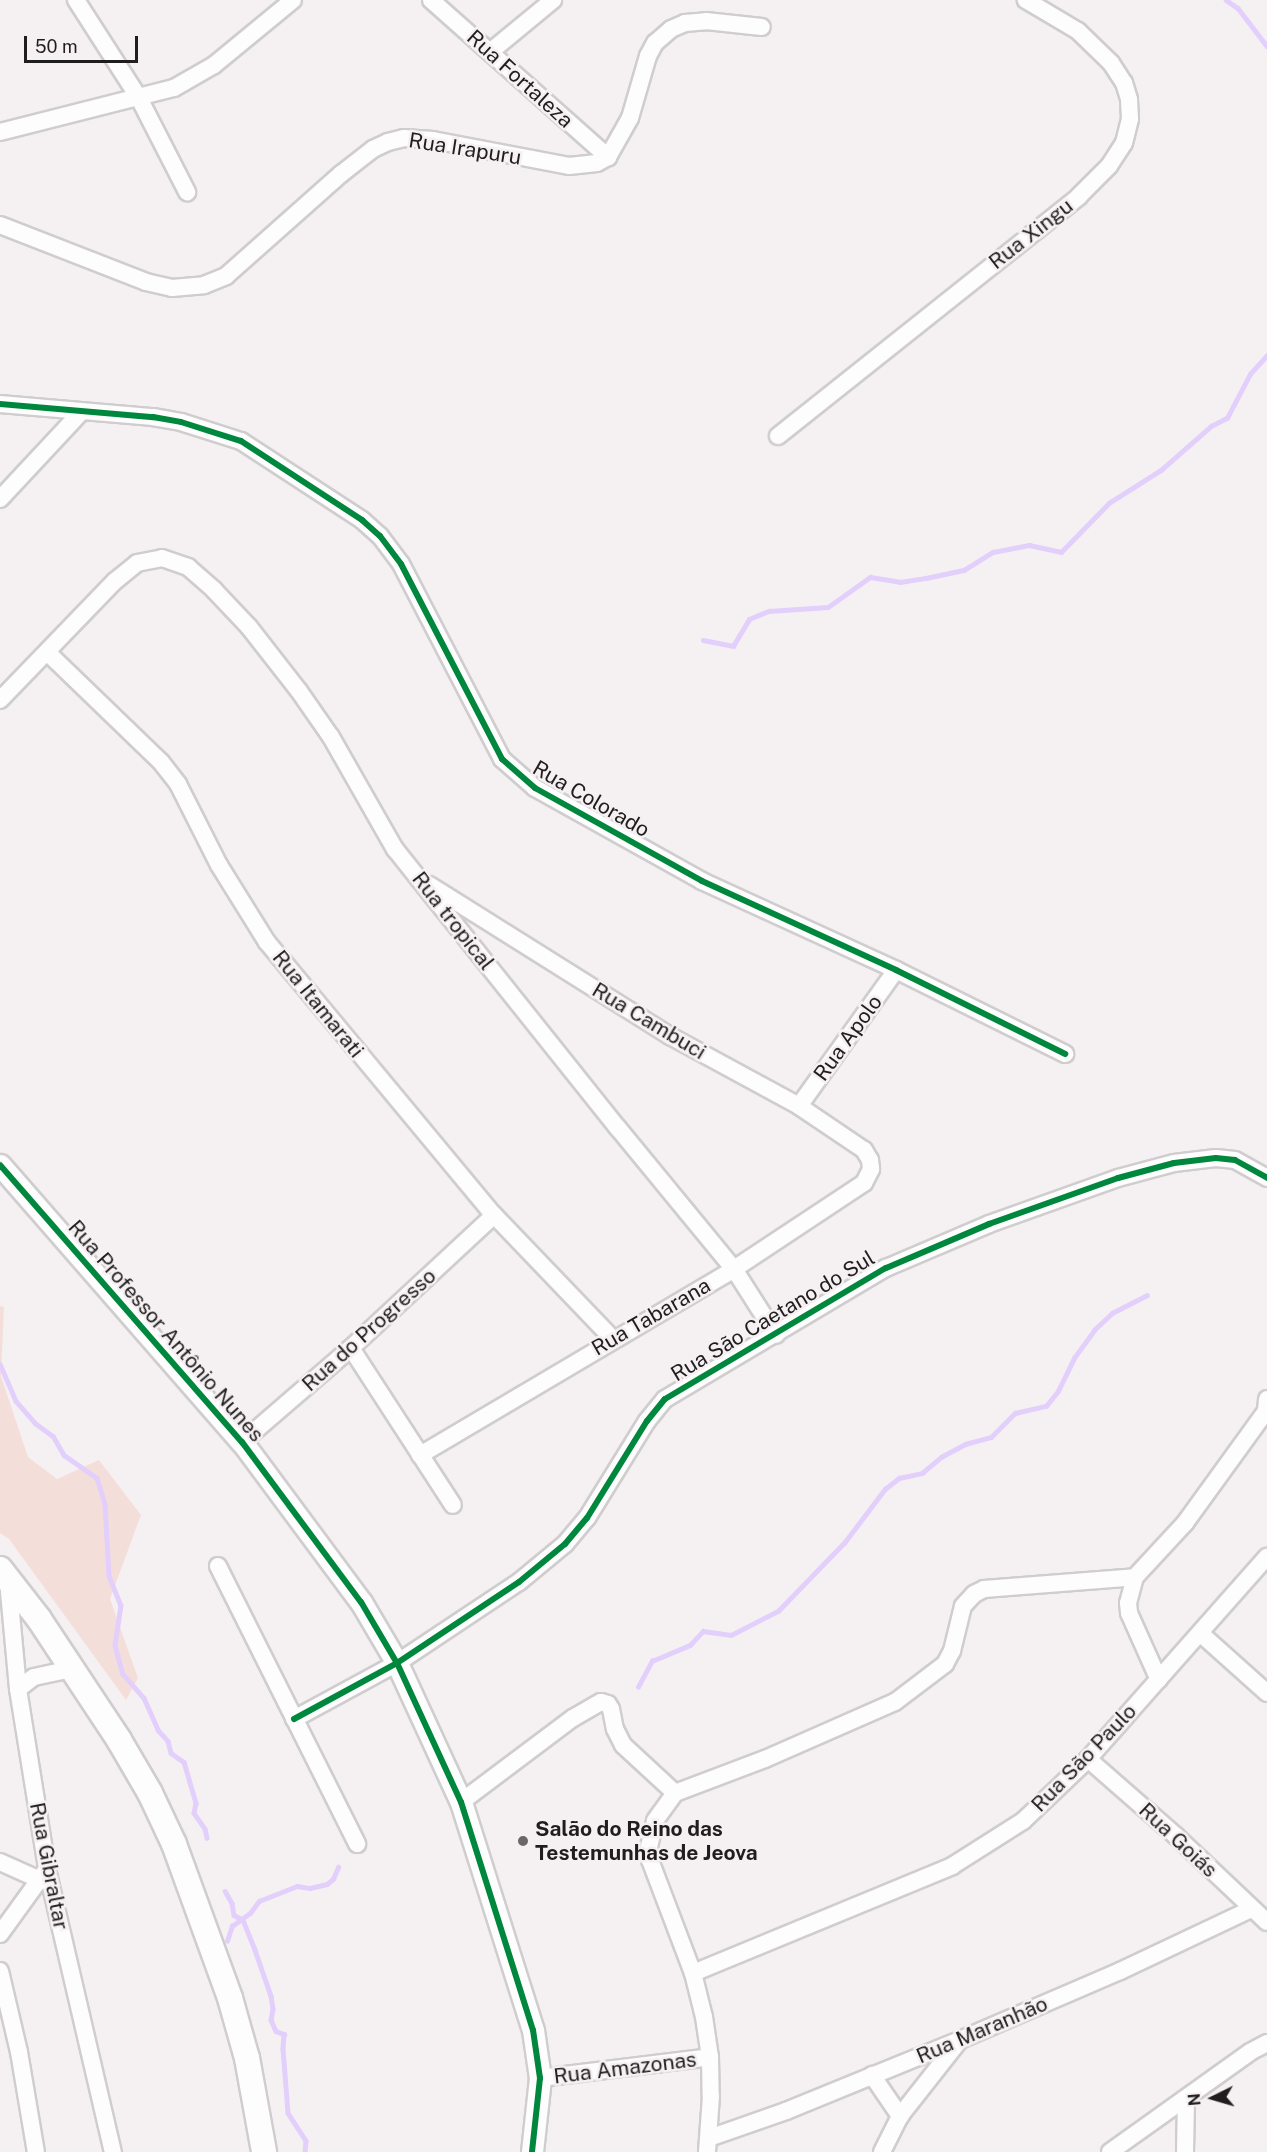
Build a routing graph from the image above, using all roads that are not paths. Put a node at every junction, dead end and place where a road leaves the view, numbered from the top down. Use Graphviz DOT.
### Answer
graph roads {
  1 [pos="76,0"];
  2 [pos="293,0"];
  3 [pos="431,0"];
  4 [pos="553,0"];
  5 [pos="1026,0"];
  6 [pos="762,27"];
  7 [pos="490,52"];
  8 [pos="139,98"];
  9 [pos="0,132"];
  10 [pos="608,157"];
  11 [pos="187,192"];
  12 [pos="0,225"];
  13 [pos="0,404"];
  14 [pos="82,411"];
  15 [pos="778,436"];
  16 [pos="0,499"];
  17 [pos="48,653"];
  18 [pos="0,700"];
  19 [pos="418,878"];
  20 [pos="896,970"];
  21 [pos="1065,1054"];
  22 [pos="799,1106"];
  23 [pos="0,1165"];
  24 [pos="871,1169"];
  25 [pos="1267,1178"];
  26 [pos="494,1215"];
  27 [pos="734,1269"];
  28 [pos="776,1335"];
  29 [pos="613,1339"];
  30 [pos="351,1348"];
  31 [pos="1267,1409"];
  32 [pos="242,1442"];
  33 [pos="420,1455"];
  34 [pos="453,1505"];
  35 [pos="1267,1557"];
  36 [pos="218,1566"];
  37 [pos="4,1573"];
  38 [pos="1135,1577"];
  39 [pos="1200,1633"];
  40 [pos="397,1663"];
  41 [pos="74,1670"];
  42 [pos="1159,1680"];
  43 [pos="18,1689"];
  44 [pos="1267,1693"];
  45 [pos="294,1719"];
  46 [pos="1088,1759"];
  47 [pos="675,1793"];
  48 [pos="460,1802"];
  49 [pos="357,1844"];
  50 [pos="0,1862"];
  51 [pos="44,1875"];
  52 [pos="1251,1909"];
  53 [pos="1267,1922"];
  54 [pos="0,1934"];
  55 [pos="0,1971"];
  56 [pos="693,1973"];
  57 [pos="960,2040"];
  58 [pos="1267,2043"];
  59 [pos="710,2057"];
  60 [pos="872,2075"];
  61 [pos="540,2078"];
  62 [pos="1186,2099"];
  63 [pos="900,2116"];
  64 [pos="708,2145"];
  65 [pos="36,2152"];
  66 [pos="113,2152"];
  67 [pos="264,2152"];
  68 [pos="532,2152"];
  69 [pos="882,2152"];
  70 [pos="1110,2152"];
  71 [pos="1185,2152"];
  1 -- 8 [label="street"];
  2 -- 8 [label="street"];
  3 -- 7 [label="street, Rua Fortaleza"];
  4 -- 7 [label="street"];
  5 -- 15 [label="street, Rua Xingu"];
  6 -- 10 [label="street"];
  7 -- 10 [label="street, Rua Fortaleza"];
  8 -- 9 [label="street"];
  8 -- 11 [label="street"];
  10 -- 12 [label="street, Rua Irapuru"];
  13 -- 14 [label="street, Rua Colorado"];
  14 -- 16 [label="street"];
  14 -- 20 [label="street, Rua Colorado"];
  17 -- 18 [label="street, Rua tropical"];
  17 -- 19 [label="street, Rua tropical"];
  17 -- 26 [label="street, Rua Itamarati"];
  19 -- 22 [label="street, Rua Cambuci"];
  19 -- 27 [label="street, Rua tropical"];
  20 -- 21 [label="street, Rua Colorado"];
  20 -- 22 [label="street, Rua Apolo"];
  22 -- 24 [label="street, Rua Cambuci"];
  23 -- 32 [label="street, Rua Professor Antônio Nunes"];
  24 -- 27 [label="street, Rua Tabarana"];
  25 -- 28 [label="street, Rua São Caetano do Sul"];
  26 -- 29 [label="street, Rua Itamarati"];
  26 -- 30 [label="street, Rua do Progresso"];
  27 -- 28 [label="street, Rua tropical"];
  27 -- 29 [label="street, Rua Tabarana"];
  28 -- 40 [label="street, Rua São Caetano do Sul"];
  29 -- 33 [label="street, Rua Tabarana"];
  30 -- 32 [label="street, Rua do Progresso"];
  30 -- 33 [label="street"];
  31 -- 38 [label="street"];
  32 -- 40 [label="street, Rua Professor Antônio Nunes"];
  33 -- 34 [label="street"];
  35 -- 39 [label="street, Rua São Paulo"];
  36 -- 45 [label="street"];
  37 -- 41 [label="main road"];
  37 -- 43 [label="street, Rua Gibraltar"];
  38 -- 42 [label="street"];
  38 -- 47 [label="street"];
  39 -- 42 [label="street, Rua São Paulo"];
  39 -- 44 [label="street"];
  40 -- 45 [label="street, Rua São Caetano do Sul"];
  40 -- 48 [label="street, Rua Professor Antônio Nunes"];
  41 -- 43 [label="street"];
  41 -- 67 [label="main road"];
  42 -- 46 [label="street, Rua São Paulo"];
  43 -- 51 [label="street, Rua Gibraltar"];
  45 -- 49 [label="street"];
  46 -- 52 [label="street, Rua Goiás"];
  46 -- 56 [label="street, Rua São Paulo"];
  47 -- 48 [label="street"];
  47 -- 56 [label="street, Rua Amazonas"];
  48 -- 61 [label="street, Rua Professor Antônio Nunes"];
  50 -- 51 [label="street"];
  51 -- 54 [label="street"];
  51 -- 66 [label="street, Rua Gibraltar"];
  52 -- 53 [label="street, Rua Goiás"];
  52 -- 57 [label="street, Rua Maranhão"];
  55 -- 65 [label="street"];
  56 -- 59 [label="street, Rua Amazonas"];
  57 -- 60 [label="street, Rua Maranhão"];
  57 -- 63 [label="street"];
  58 -- 62 [label="street"];
  59 -- 61 [label="street, Rua Amazonas"];
  59 -- 64 [label="street, Rua Amazonas"];
  60 -- 63 [label="street"];
  60 -- 64 [label="street, Rua Maranhão"];
  61 -- 68 [label="street, Rua Professor Antônio Nunes"];
  62 -- 70 [label="street"];
  62 -- 71 [label="street"];
  63 -- 69 [label="street"];
}
